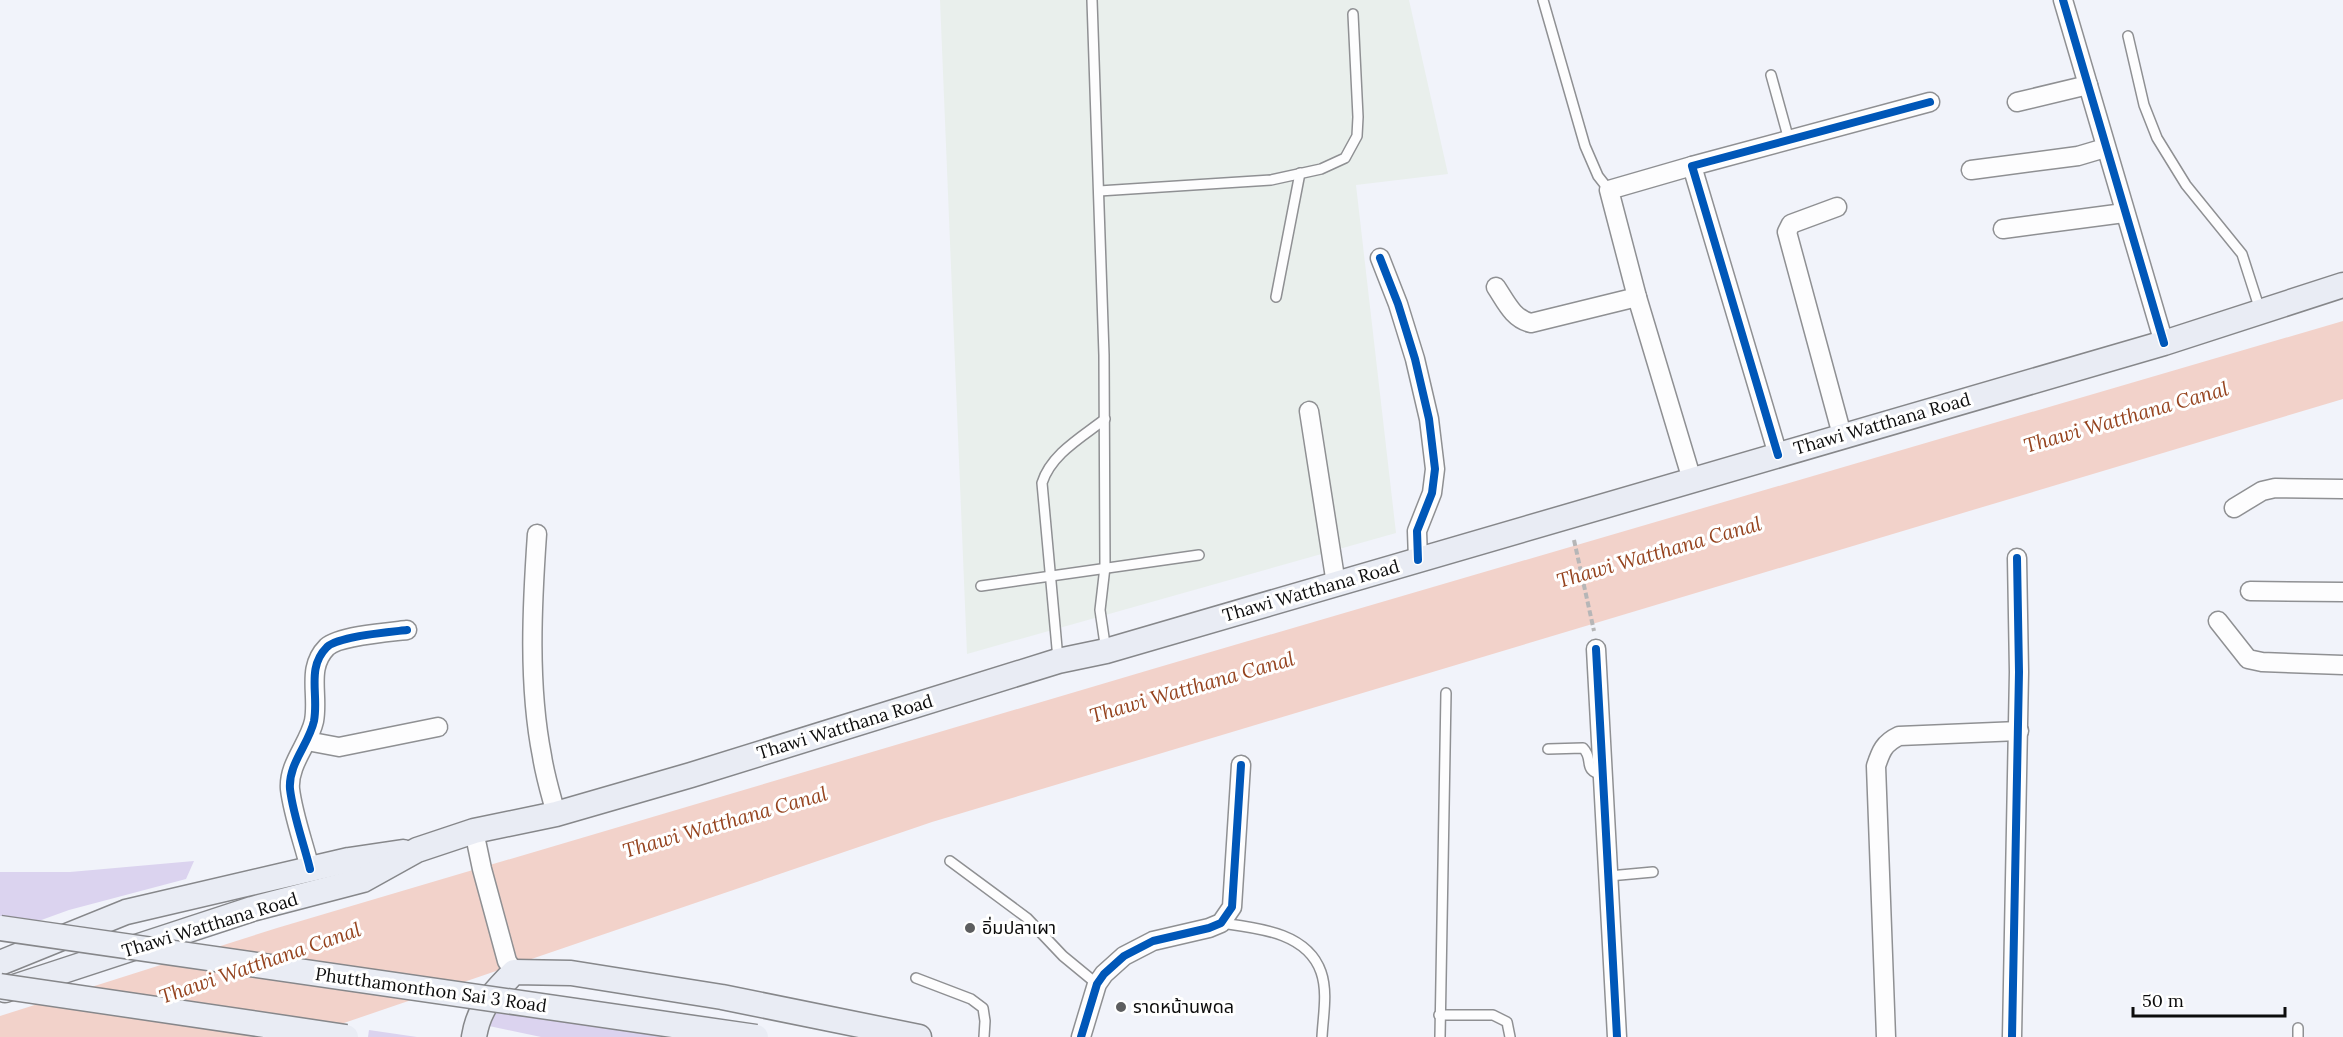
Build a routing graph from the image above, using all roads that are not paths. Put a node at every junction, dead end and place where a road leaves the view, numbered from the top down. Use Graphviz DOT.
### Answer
graph roads {
  1 [pos="1092,0"];
  2 [pos="1543,0"];
  3 [pos="2062,0"];
  4 [pos="1353,14"];
  5 [pos="2128,36"];
  6 [pos="1771,75"];
  7 [pos="2088,85"];
  8 [pos="1930,102"];
  9 [pos="2018,102"];
  10 [pos="1789,140"];
  11 [pos="2105,148"];
  12 [pos="1692,166"];
  13 [pos="1971,170"];
  14 [pos="1300,173"];
  15 [pos="1609,190"];
  16 [pos="1098,191"];
  17 [pos="1837,207"];
  18 [pos="2124,213"];
  19 [pos="2003,229"];
  20 [pos="1380,258"];
  21 [pos="2343,285"];
  22 [pos="1496,287"];
  23 [pos="1276,297"];
  24 [pos="1637,297"];
  25 [pos="2260,312"];
  26 [pos="2164,343"];
  27 [pos="1309,411"];
  28 [pos="1105,419"];
  29 [pos="1842,435"];
  30 [pos="1778,455"];
  31 [pos="1692,480"];
  32 [pos="2343,489"];
  33 [pos="2234,508"];
  34 [pos="537,534"];
  35 [pos="1199,555"];
  36 [pos="2017,558"];
  37 [pos="1418,560"];
  38 [pos="1105,567"];
  39 [pos="1051,576"];
  40 [pos="1336,584"];
  41 [pos="981,586"];
  42 [pos="2250,591"];
  43 [pos="2343,592"];
  44 [pos="2218,621"];
  45 [pos="407,630"];
  46 [pos="1596,643"];
  47 [pos="1106,651"];
  48 [pos="1058,662"];
  49 [pos="2343,665"];
  50 [pos="1446,693"];
  51 [pos="438,728"];
  52 [pos="2019,731"];
  53 [pos="306,741"];
  54 [pos="1548,749"];
  55 [pos="1241,765"];
  56 [pos="1603,775"];
  57 [pos="556,814"];
  58 [pos="474,831"];
  59 [pos="417,850"];
  60 [pos="950,861"];
  61 [pos="310,869"];
  62 [pos="1653,872"];
  63 [pos="1609,876"];
  64 [pos="1221,922"];
  65 [pos="0,928"];
  66 [pos="0,963"];
  67 [pos="511,967"];
  68 [pos="916,978"];
  69 [pos="1097,984"];
  70 [pos="0,986"];
  71 [pos="0,991"];
  72 [pos="1439,1015"];
  73 [pos="346,1037"];
  74 [pos="474,1037"];
  75 [pos="756,1037"];
  76 [pos="919,1037"];
  77 [pos="984,1037"];
  78 [pos="1081,1037"];
  79 [pos="1322,1037"];
  80 [pos="1440,1037"];
  81 [pos="1510,1037"];
  82 [pos="1617,1037"];
  83 [pos="1886,1037"];
  84 [pos="2012,1037"];
  1 -- 16 [label="lane"];
  2 -- 15 [label="lane"];
  3 -- 7 [label="street"];
  4 -- 14 [label="lane"];
  5 -- 25 [label="lane"];
  6 -- 10 [label="lane"];
  7 -- 9 [label="street"];
  7 -- 11 [label="street"];
  8 -- 10 [label="street"];
  10 -- 12 [label="street"];
  11 -- 13 [label="street"];
  11 -- 18 [label="street"];
  12 -- 15 [label="street"];
  12 -- 30 [label="street"];
  14 -- 16 [label="lane"];
  14 -- 23 [label="lane"];
  15 -- 24 [label="street"];
  16 -- 28 [label="lane"];
  17 -- 29 [label="street"];
  18 -- 19 [label="street"];
  18 -- 26 [label="street"];
  20 -- 37 [label="street"];
  21 -- 25 [label="main road, Thawi Watthana Road"];
  22 -- 24 [label="street"];
  24 -- 31 [label="street"];
  25 -- 26 [label="main road, Thawi Watthana Road"];
  26 -- 29 [label="main road, Thawi Watthana Road"];
  27 -- 40 [label="street"];
  28 -- 38 [label="lane"];
  28 -- 39 [label="lane"];
  29 -- 30 [label="main road, Thawi Watthana Road"];
  30 -- 31 [label="main road, Thawi Watthana Road"];
  31 -- 37 [label="main road, Thawi Watthana Road"];
  32 -- 33 [label="street"];
  34 -- 57 [label="street"];
  35 -- 38 [label="lane"];
  36 -- 52 [label="street"];
  37 -- 40 [label="main road, Thawi Watthana Road"];
  38 -- 39 [label="lane"];
  38 -- 47 [label="lane"];
  39 -- 41 [label="lane"];
  39 -- 48 [label="lane"];
  40 -- 47 [label="main road, Thawi Watthana Road"];
  42 -- 43 [label="street"];
  44 -- 49 [label="street"];
  45 -- 53 [label="street"];
  46 -- 56 [label="street"];
  47 -- 48 [label="main road, Thawi Watthana Road"];
  48 -- 57 [label="main road, Thawi Watthana Road"];
  50 -- 72 [label="lane"];
  51 -- 53 [label="street"];
  52 -- 83 [label="street"];
  52 -- 84 [label="street"];
  53 -- 61 [label="street"];
  54 -- 56 [label="lane"];
  55 -- 64 [label="street"];
  56 -- 63 [label="street"];
  57 -- 58 [label="main road, Thawi Watthana Road"];
  58 -- 59 [label="main road, Thawi Watthana Road"];
  58 -- 67 [label="street"];
  59 -- 61 [label="main road, Thawi Watthana Road"];
  59 -- 71 [label="main road, Thawi Watthana Road"];
  60 -- 69 [label="lane"];
  61 -- 66 [label="main road, Thawi Watthana Road"];
  62 -- 63 [label="lane"];
  63 -- 82 [label="street"];
  64 -- 69 [label="street"];
  64 -- 79 [label="lane"];
  65 -- 75 [label="main road, Phutthamonthon Sai 3 Road, bridge"];
  67 -- 74 [label="main road"];
  67 -- 76 [label="main road"];
  68 -- 77 [label="lane"];
  69 -- 78 [label="street"];
  70 -- 73 [label="main road, bridge"];
  72 -- 80 [label="lane"];
  72 -- 81 [label="lane"];
}
